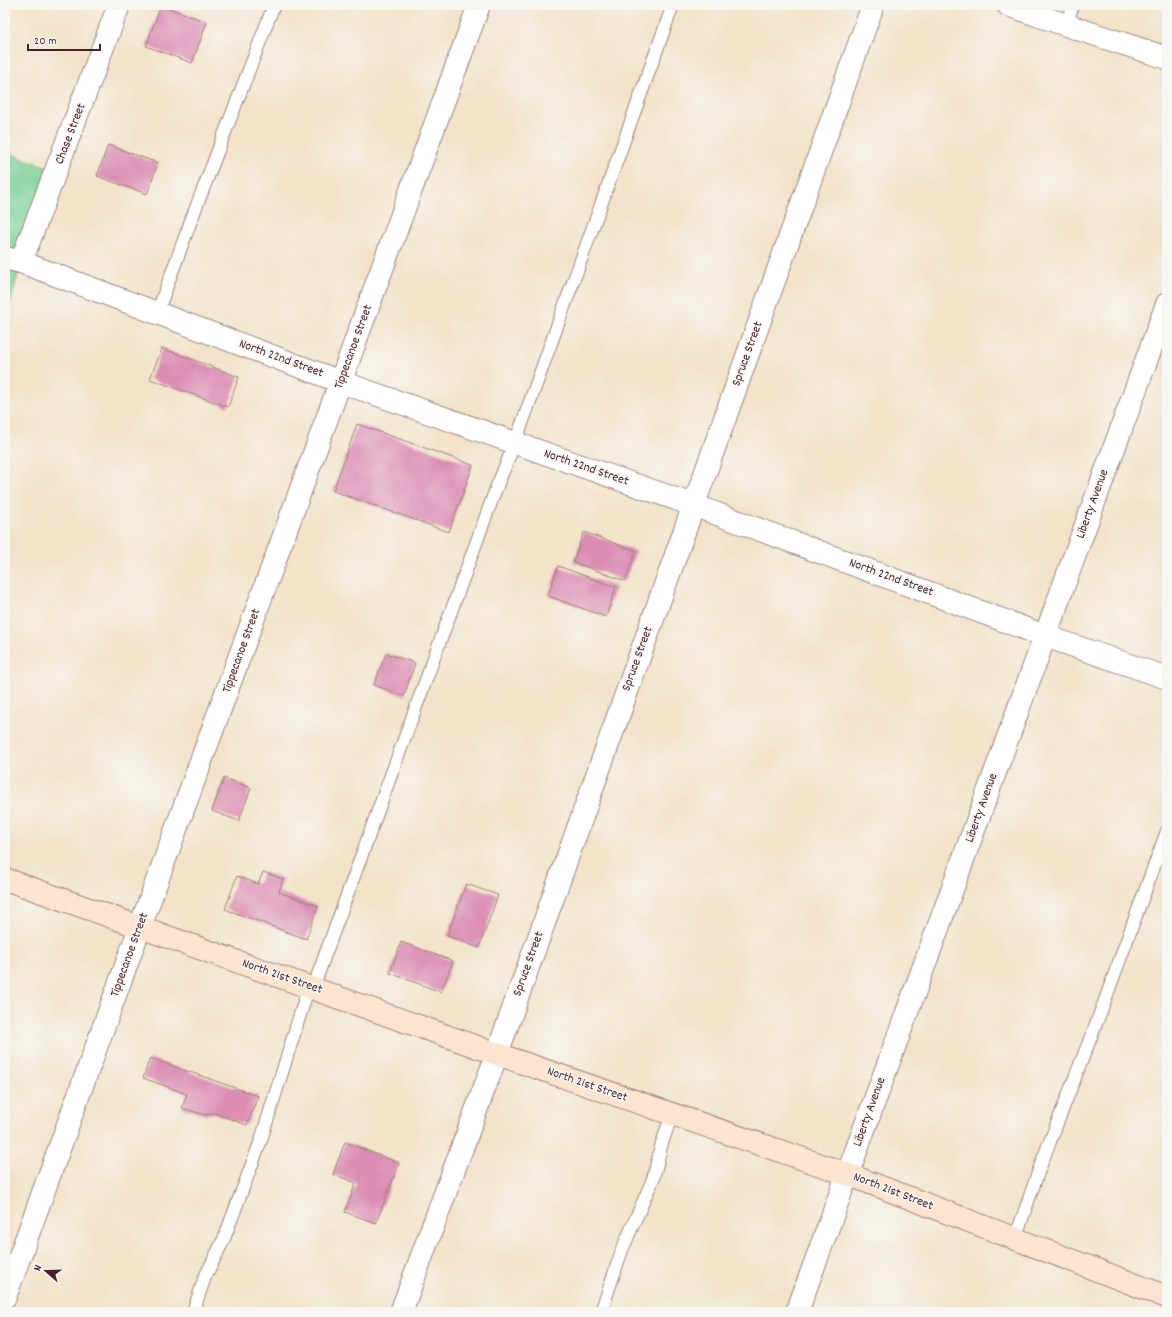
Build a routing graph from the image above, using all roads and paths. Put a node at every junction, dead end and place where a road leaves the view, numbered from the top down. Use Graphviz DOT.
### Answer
graph roads {
  1 [pos="120,5"];
  2 [pos="274,5"];
  3 [pos="479,5"];
  4 [pos="673,5"];
  5 [pos="873,5"];
  6 [pos="1008,5"];
  7 [pos="1073,5"];
  8 [pos="1066,26"];
  9 [pos="1167,58"];
  10 [pos="13,260"];
  11 [pos="1167,304"];
  12 [pos="157,313"];
  13 [pos="341,382"];
  14 [pos="515,443"];
  15 [pos="693,505"];
  16 [pos="1045,636"];
  17 [pos="1167,678"];
  18 [pos="1167,831"];
  19 [pos="5,879"];
  20 [pos="140,927"];
  21 [pos="311,987"];
  22 [pos="497,1054"];
  23 [pos="672,1114"];
  24 [pos="847,1174"];
  25 [pos="1015,1239"];
  26 [pos="5,1297"];
  27 [pos="1167,1297"];
  28 [pos="193,1312"];
  29 [pos="401,1312"];
  30 [pos="601,1312"];
  31 [pos="797,1312"];
  1 -- 10 [label="street, Chase Street"];
  2 -- 12 [label="lane"];
  3 -- 13 [label="street, Tippecanoe Street"];
  4 -- 14 [label="lane"];
  5 -- 15 [label="street, Spruce Street"];
  6 -- 8 [label="street"];
  7 -- 8 [label="lane"];
  8 -- 9 [label="street"];
  10 -- 12 [label="street, North 22nd Street"];
  11 -- 16 [label="street, Liberty Avenue"];
  12 -- 13 [label="street, North 22nd Street"];
  13 -- 14 [label="street, North 22nd Street"];
  13 -- 20 [label="street, Tippecanoe Street"];
  14 -- 15 [label="street, North 22nd Street"];
  14 -- 21 [label="lane"];
  15 -- 16 [label="street, North 22nd Street"];
  15 -- 22 [label="street, Spruce Street"];
  16 -- 17 [label="street, North 22nd Street"];
  16 -- 24 [label="street, Liberty Avenue"];
  18 -- 25 [label="lane"];
  19 -- 20 [label="street, North 21st Street"];
  20 -- 21 [label="street, North 21st Street"];
  20 -- 26 [label="street, Tippecanoe Street"];
  21 -- 22 [label="street, North 21st Street"];
  21 -- 28 [label="lane"];
  22 -- 23 [label="street, North 21st Street"];
  22 -- 29 [label="street, Spruce Street"];
  23 -- 24 [label="street, North 21st Street"];
  23 -- 30 [label="lane"];
  24 -- 25 [label="street, North 21st Street"];
  24 -- 31 [label="street, Liberty Avenue"];
  25 -- 27 [label="street, North 21st Street"];
}
